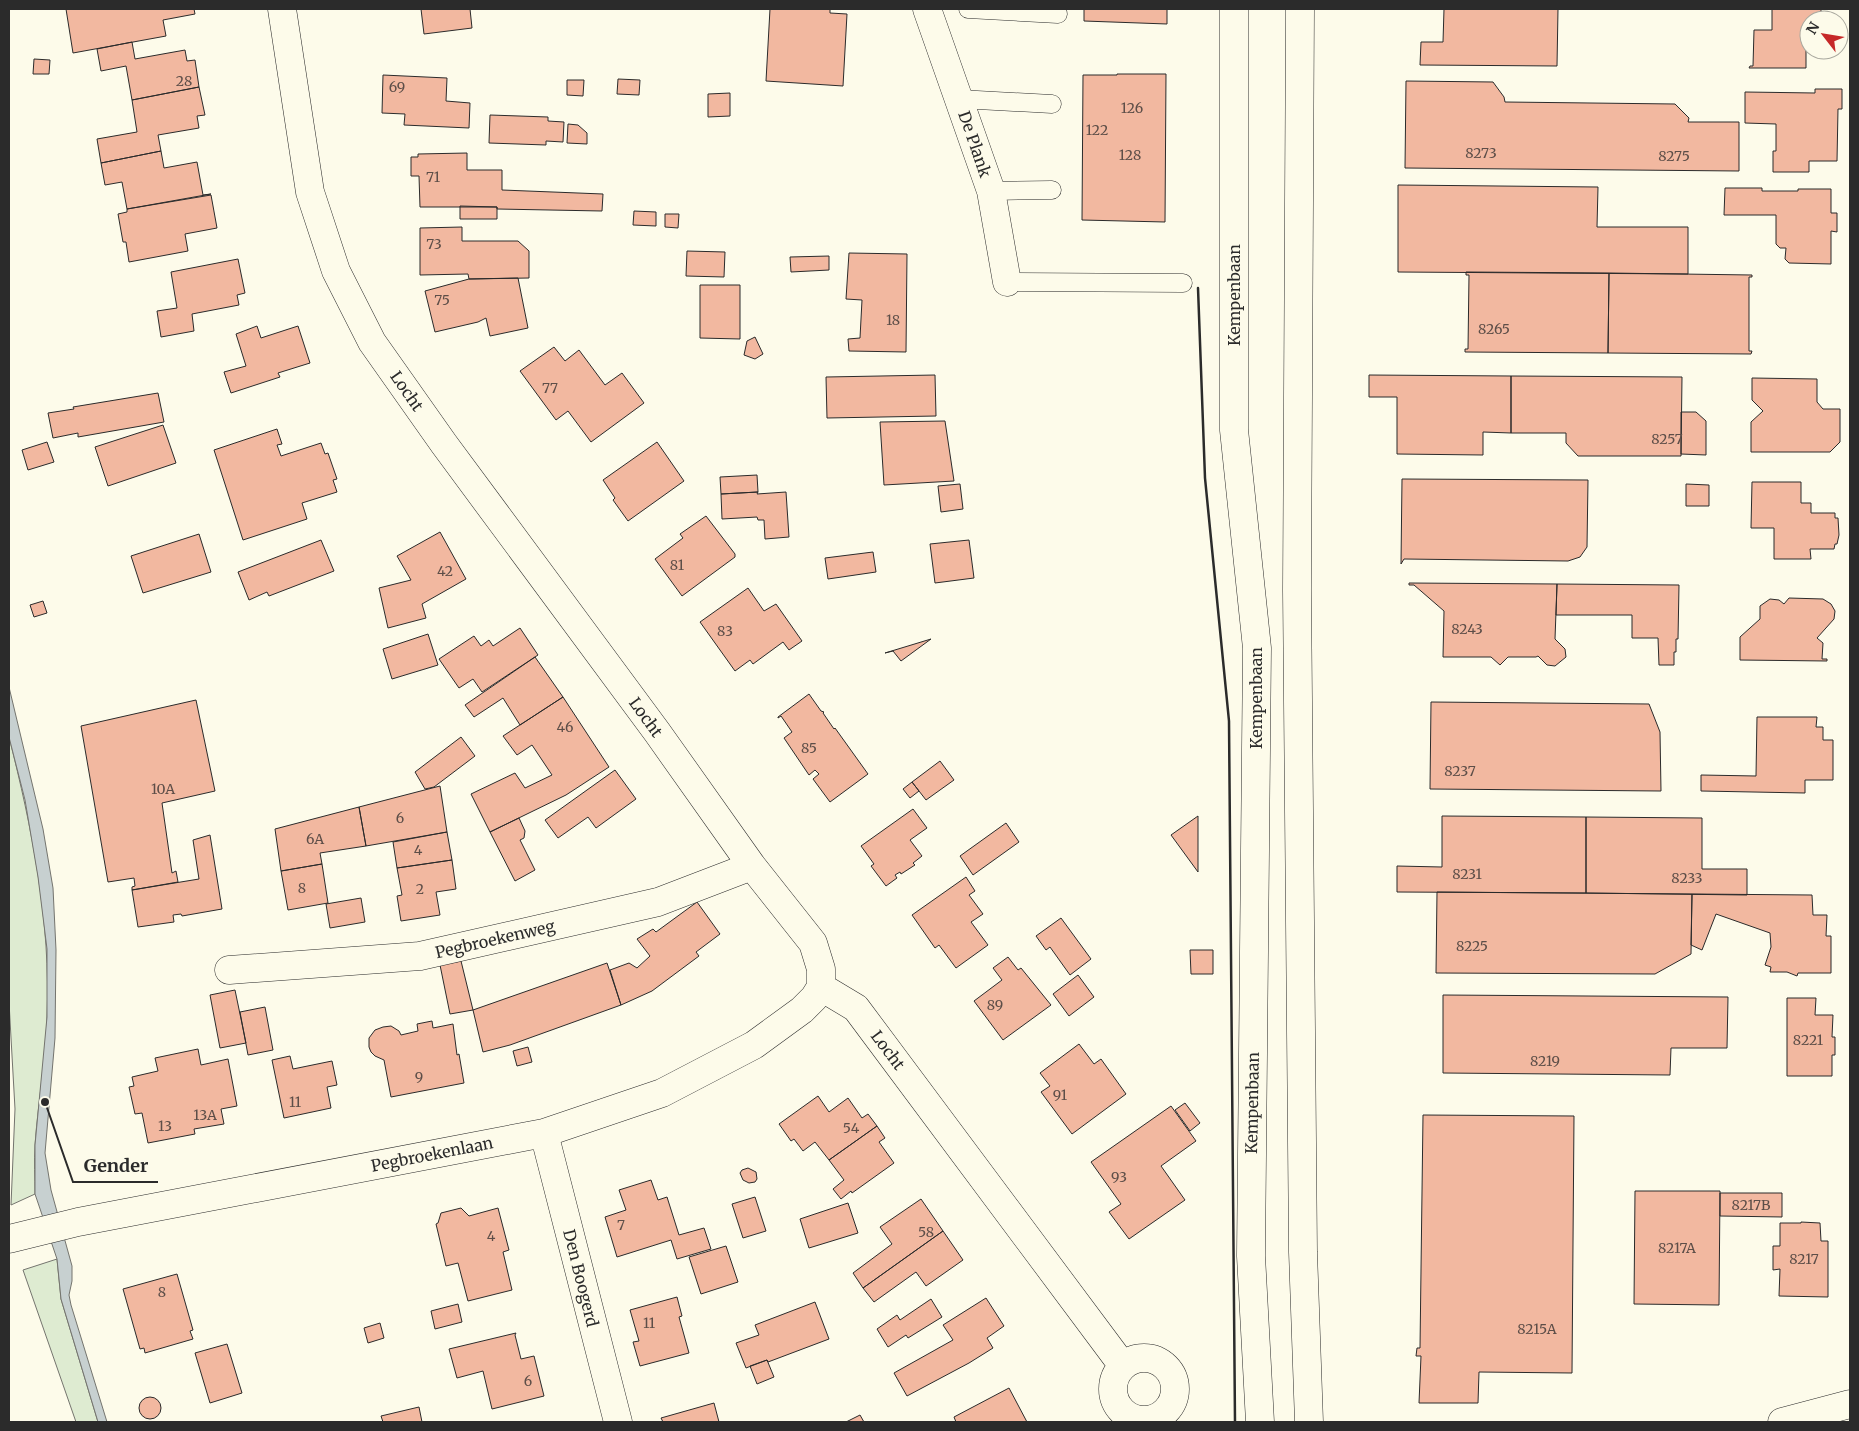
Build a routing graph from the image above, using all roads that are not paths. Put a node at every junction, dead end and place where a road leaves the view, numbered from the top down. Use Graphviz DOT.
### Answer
graph roads {
  1 [pos="282,9"];
  2 [pos="927,9"];
  3 [pos="968,9"];
  4 [pos="1234,9"];
  5 [pos="1300,9"];
  6 [pos="1058,14"];
  7 [pos="959,99"];
  8 [pos="1052,104"];
  9 [pos="1052,190"];
  10 [pos="992,191"];
  11 [pos="1007,282"];
  12 [pos="1183,283"];
  13 [pos="752,866"];
  14 [pos="229,970"];
  15 [pos="821,987"];
  16 [pos="544,1133"];
  17 [pos="19,1237"];
  18 [pos="1123,1366"];
  19 [pos="1849,1405"];
  20 [pos="1150,1421"];
  21 [pos="618,1422"];
  22 [pos="1260,1422"];
  23 [pos="1309,1422"];
  24 [pos="1782,1422"];
  1 -- 13 [label="street, Locht"];
  2 -- 7 [label="street, De Plank"];
  3 -- 6 [label="lane"];
  4 -- 22 [label="street, Kempenbaan"];
  5 -- 23 [label="street"];
  7 -- 8 [label="lane"];
  7 -- 10 [label="street, De Plank"];
  9 -- 10 [label="lane"];
  10 -- 11 [label="street, De Plank"];
  11 -- 12 [label="lane"];
  13 -- 14 [label="street, Pegbroekenweg"];
  13 -- 15 [label="street, Locht"];
  15 -- 16 [label="street, Pegbroekenlaan"];
  15 -- 18 [label="street, Locht"];
  16 -- 17 [label="street, Pegbroekenlaan"];
  16 -- 21 [label="street, Den Boogerd"];
  18 -- 20 [label="street"];
  18 -- 20 [label="street"];
  19 -- 24 [label="street"];
}
